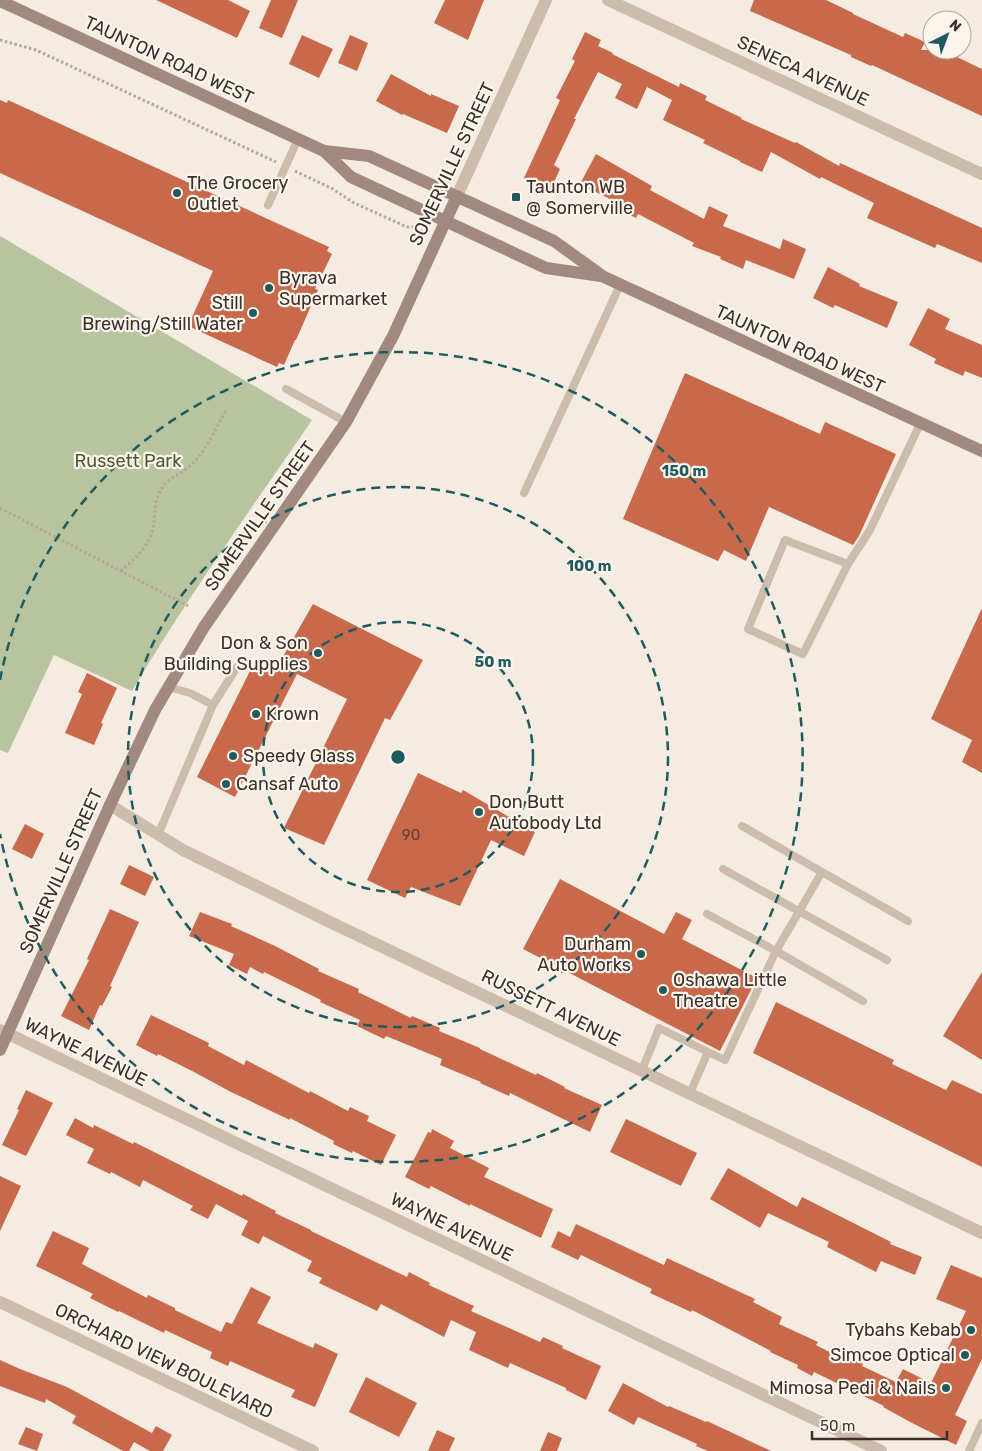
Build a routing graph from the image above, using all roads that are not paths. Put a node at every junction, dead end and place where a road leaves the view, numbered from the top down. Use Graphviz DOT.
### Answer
graph roads {
  1 [pos="546,0"];
  2 [pos="608,0"];
  3 [pos="0,1"];
  4 [pos="298,139"];
  5 [pos="324,151"];
  6 [pos="982,174"];
  7 [pos="457,196"];
  8 [pos="268,205"];
  9 [pos="445,221"];
  10 [pos="604,277"];
  11 [pos="620,285"];
  12 [pos="286,388"];
  13 [pos="346,422"];
  14 [pos="920,424"];
  15 [pos="982,451"];
  16 [pos="524,493"];
  17 [pos="848,564"];
  18 [pos="237,667"];
  19 [pos="168,687"];
  20 [pos="213,705"];
  21 [pos="110,805"];
  22 [pos="742,826"];
  23 [pos="158,835"];
  24 [pos="724,869"];
  25 [pos="822,872"];
  26 [pos="800,911"];
  27 [pos="707,914"];
  28 [pos="908,921"];
  29 [pos="776,951"];
  30 [pos="887,960"];
  31 [pos="863,1001"];
  32 [pos="4,1031"];
  33 [pos="0,1050"];
  34 [pos="708,1052"];
  35 [pos="642,1070"];
  36 [pos="690,1093"];
  37 [pos="982,1233"];
  38 [pos="0,1302"];
  39 [pos="982,1422"];
  40 [pos="313,1451"];
  41 [pos="881,1451"];
  42 [pos="969,1451"];
  1 -- 7 [label="street, SOMERVILLE STREET"];
  2 -- 6 [label="street, SENECA AVENUE"];
  3 -- 4 [label="main road, TAUNTON ROAD WEST"];
  4 -- 5 [label="main road, TAUNTON ROAD WEST"];
  4 -- 8 [label="lane"];
  5 -- 7 [label="main road, TAUNTON ROAD WEST"];
  5 -- 9 [label="main road, TAUNTON ROAD WEST"];
  7 -- 9 [label="main road, SOMERVILLE STREET"];
  7 -- 10 [label="main road, TAUNTON ROAD WEST"];
  9 -- 10 [label="main road, TAUNTON ROAD WEST"];
  9 -- 13 [label="main road, SOMERVILLE STREET"];
  10 -- 11 [label="main road, TAUNTON ROAD WEST"];
  11 -- 14 [label="main road, TAUNTON ROAD WEST"];
  11 -- 16 [label="lane"];
  12 -- 13 [label="lane"];
  13 -- 19 [label="main road, SOMERVILLE STREET"];
  14 -- 15 [label="main road, TAUNTON ROAD WEST"];
  14 -- 17 [label="lane"];
  17 -- 17 [label="lane"];
  18 -- 20 [label="lane"];
  19 -- 20 [label="lane"];
  19 -- 21 [label="main road, SOMERVILLE STREET"];
  20 -- 23 [label="lane"];
  21 -- 23 [label="street, RUSSETT AVENUE"];
  21 -- 32 [label="main road, SOMERVILLE STREET"];
  22 -- 25 [label="lane"];
  23 -- 35 [label="street, RUSSETT AVENUE"];
  24 -- 26 [label="lane"];
  25 -- 26 [label="lane"];
  25 -- 28 [label="lane"];
  26 -- 29 [label="lane"];
  26 -- 30 [label="lane"];
  27 -- 29 [label="lane"];
  29 -- 31 [label="lane"];
  29 -- 34 [label="lane"];
  32 -- 33 [label="main road, SOMERVILLE STREET"];
  32 -- 41 [label="street, WAYNE AVENUE"];
  34 -- 35 [label="lane"];
  34 -- 36 [label="lane"];
  35 -- 36 [label="street, RUSSETT AVENUE"];
  36 -- 37 [label="street, RUSSETT AVENUE"];
  38 -- 40 [label="street, ORCHARD VIEW BOULEVARD"];
  39 -- 42 [label="lane"];
}
